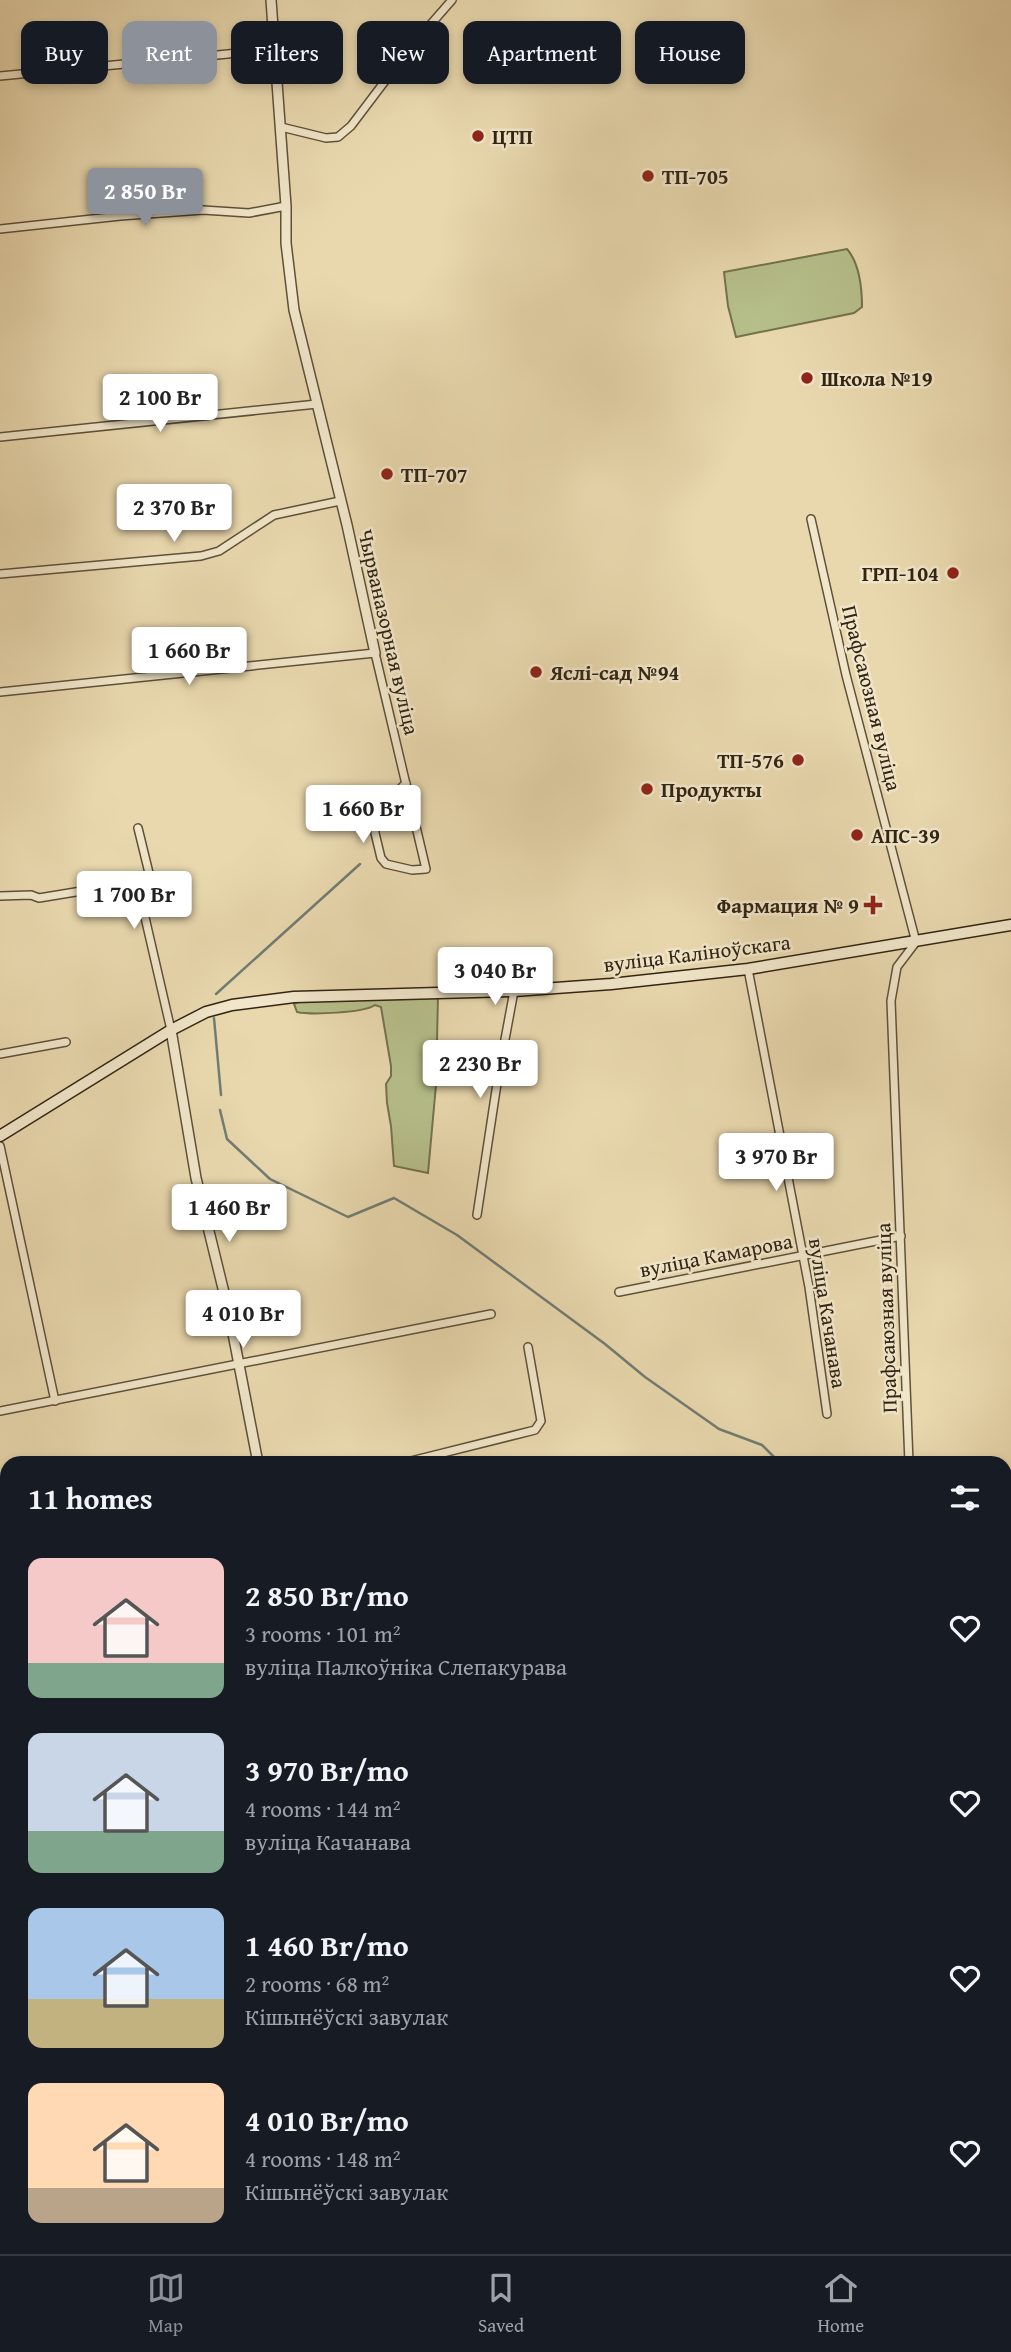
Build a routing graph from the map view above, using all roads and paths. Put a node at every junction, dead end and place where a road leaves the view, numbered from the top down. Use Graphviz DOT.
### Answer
graph roads {
  1 [pos="271,0"];
  2 [pos="452,0"];
  3 [pos="231,53"];
  4 [pos="0,76"];
  5 [pos="281,127"];
  6 [pos="286,206"];
  7 [pos="0,229"];
  8 [pos="317,404"];
  9 [pos="0,438"];
  10 [pos="340,501"];
  11 [pos="811,519"];
  12 [pos="0,574"];
  13 [pos="375,653"];
  14 [pos="0,692"];
  15 [pos="406,783"];
  16 [pos="138,828"];
  17 [pos="138,887"];
  18 [pos="0,896"];
  19 [pos="1011,925"];
  20 [pos="916,942"];
  21 [pos="748,969"];
  22 [pos="514,992"];
  23 [pos="171,1030"];
  24 [pos="66,1042"];
  25 [pos="0,1054"];
  26 [pos="0,1136"];
  27 [pos="0,1146"];
  28 [pos="477,1215"];
  29 [pos="901,1236"];
  30 [pos="802,1256"];
  31 [pos="620,1292"];
  32 [pos="491,1314"];
  33 [pos="528,1347"];
  34 [pos="239,1365"];
  35 [pos="55,1401"];
  36 [pos="0,1411"];
  37 [pos="827,1415"];
  38 [pos="257,1456"];
  39 [pos="431,1456"];
  40 [pos="909,1456"];
  1 -- 5 [label="street, Чырваназорная вуліца"];
  2 -- 5 [label="street"];
  3 -- 4 [label="street"];
  5 -- 6 [label="street, Чырваназорная вуліца"];
  6 -- 7 [label="street"];
  6 -- 8 [label="street, Чырваназорная вуліца"];
  8 -- 9 [label="street"];
  8 -- 10 [label="street, Чырваназорная вуліца"];
  10 -- 12 [label="street"];
  10 -- 13 [label="street, Чырваназорная вуліца"];
  11 -- 20 [label="street, Прафсаюзная вуліца"];
  13 -- 14 [label="street"];
  13 -- 15 [label="street, Чырваназорная вуліца"];
  15 -- 15 [label="street, Чырваназорная вуліца"];
  16 -- 17 [label="street"];
  17 -- 18 [label="street"];
  17 -- 23 [label="street"];
  19 -- 20 [label="main road, вуліца Каліноўскага"];
  20 -- 21 [label="main road, вуліца Каліноўскага"];
  20 -- 29 [label="street, Прафсаюзная вуліца"];
  21 -- 22 [label="main road, вуліца Каліноўскага"];
  21 -- 30 [label="street, вуліца Качанава"];
  22 -- 23 [label="main road, вуліца Каліноўскага"];
  22 -- 28 [label="street"];
  23 -- 26 [label="main road, вуліца Каліноўскага"];
  23 -- 34 [label="street"];
  24 -- 25 [label="street"];
  27 -- 35 [label="street"];
  29 -- 30 [label="street, вуліца Камарова"];
  29 -- 40 [label="street, Прафсаюзная вуліца"];
  30 -- 31 [label="street, вуліца Камарова"];
  30 -- 37 [label="street, вуліца Качанава"];
  32 -- 34 [label="street"];
  33 -- 39 [label="street"];
  34 -- 35 [label="street"];
  34 -- 38 [label="street"];
  35 -- 36 [label="street"];
}
